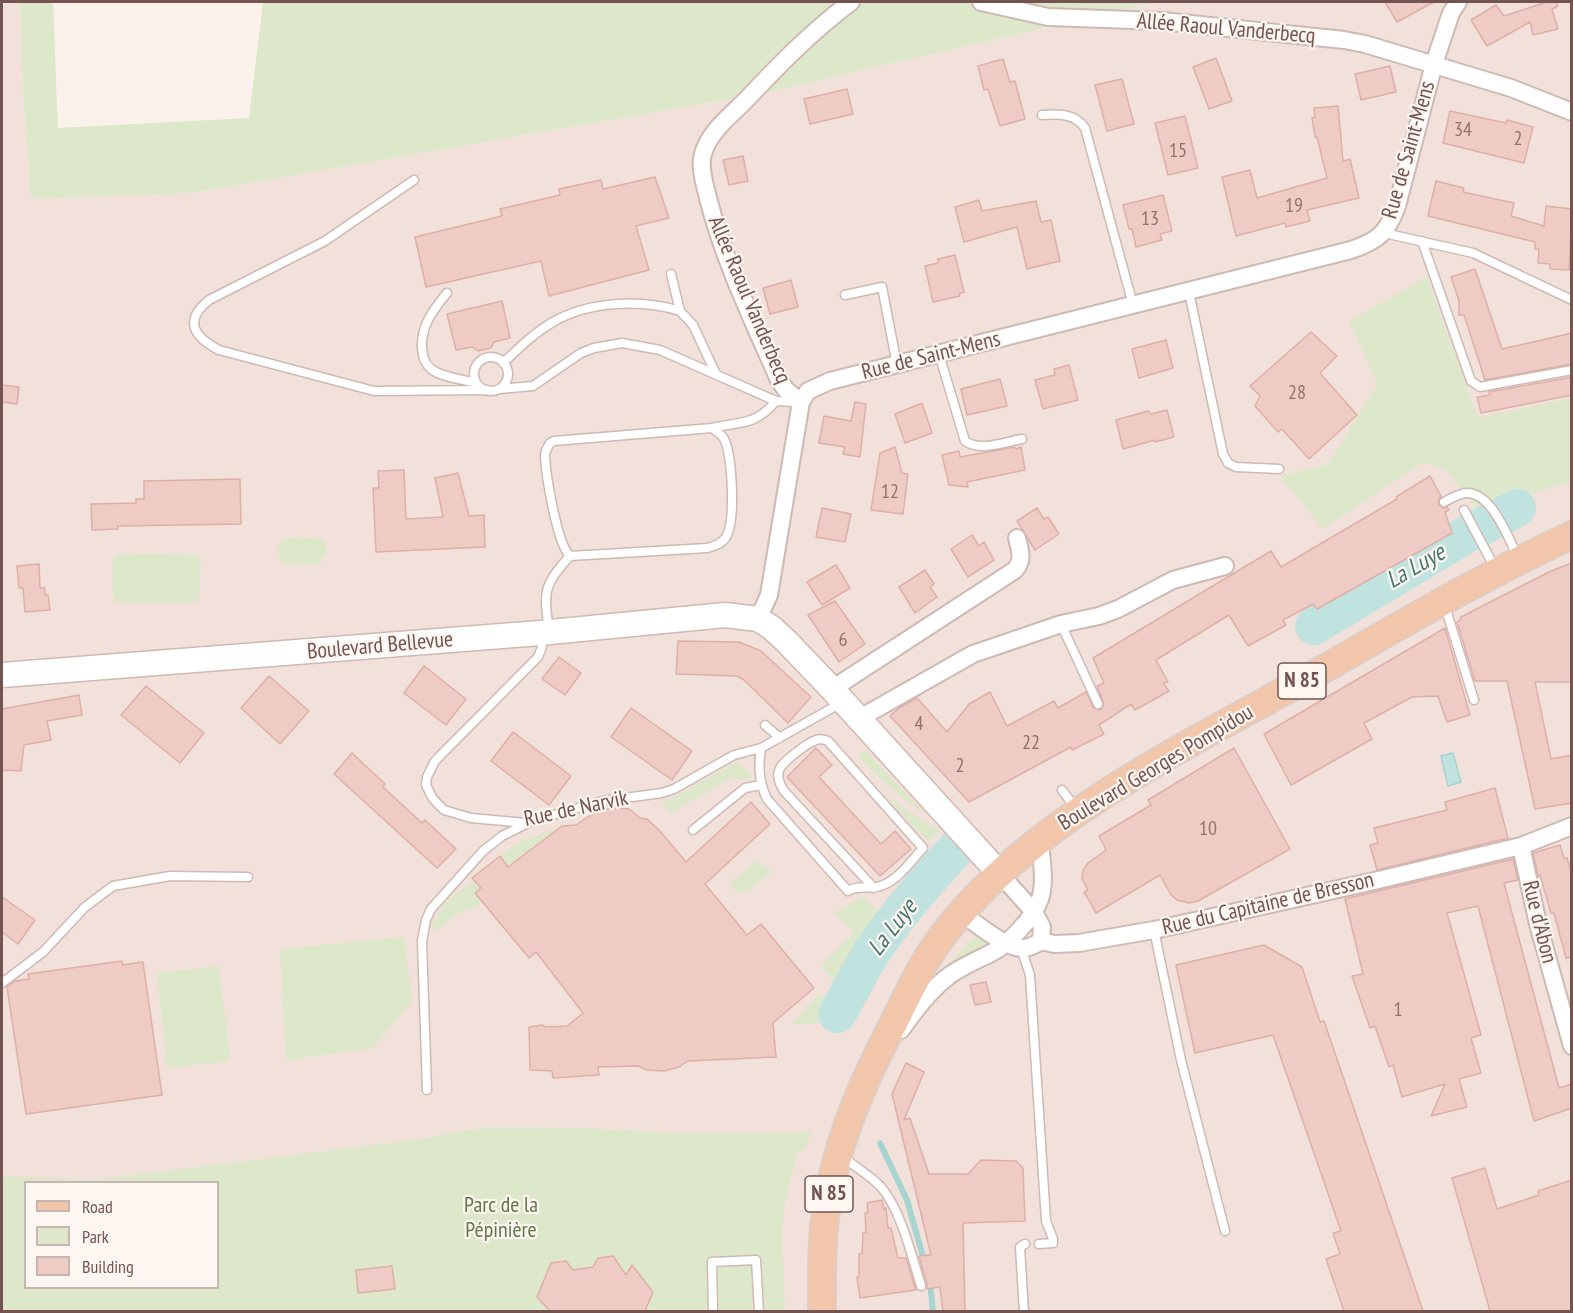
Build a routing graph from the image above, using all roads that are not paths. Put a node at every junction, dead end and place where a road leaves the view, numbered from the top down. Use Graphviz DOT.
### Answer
graph roads {
  1 [pos="851,2"];
  2 [pos="981,2"];
  3 [pos="1458,2"];
  4 [pos="1434,64"];
  5 [pos="1572,112"];
  6 [pos="1042,115"];
  7 [pos="414,180"];
  8 [pos="1383,233"];
  9 [pos="1422,241"];
  10 [pos="671,274"];
  11 [pos="1189,292"];
  12 [pos="447,293"];
  13 [pos="845,295"];
  14 [pos="1572,300"];
  15 [pos="1132,305"];
  16 [pos="680,311"];
  17 [pos="939,354"];
  18 [pos="503,363"];
  19 [pos="897,365"];
  20 [pos="1572,370"];
  21 [pos="716,374"];
  22 [pos="476,383"];
  23 [pos="499,389"];
  24 [pos="489,390"];
  25 [pos="776,400"];
  26 [pos="801,402"];
  27 [pos="712,428"];
  28 [pos="1022,440"];
  29 [pos="1279,469"];
  30 [pos="1444,502"];
  31 [pos="1466,514"];
  32 [pos="1572,535"];
  33 [pos="1017,538"];
  34 [pos="570,556"];
  35 [pos="1225,566"];
  36 [pos="1508,566"];
  37 [pos="1444,602"];
  38 [pos="758,619"];
  39 [pos="1061,624"];
  40 [pos="545,632"];
  41 [pos="2,675"];
  42 [pos="1474,700"];
  43 [pos="845,703"];
  44 [pos="1098,704"];
  45 [pos="765,726"];
  46 [pos="780,738"];
  47 [pos="761,748"];
  48 [pos="760,785"];
  49 [pos="1062,790"];
  50 [pos="1079,813"];
  51 [pos="526,823"];
  52 [pos="1572,826"];
  53 [pos="693,830"];
  54 [pos="1040,840"];
  55 [pos="1521,846"];
  56 [pos="1000,874"];
  57 [pos="248,877"];
  58 [pos="874,888"];
  59 [pos="1034,912"];
  60 [pos="961,913"];
  61 [pos="1154,930"];
  62 [pos="1041,941"];
  63 [pos="1013,946"];
  64 [pos="2,983"];
  65 [pos="1572,1046"];
  66 [pos="864,1081"];
  67 [pos="427,1090"];
  68 [pos="838,1154"];
  69 [pos="1225,1231"];
  70 [pos="1026,1244"];
  71 [pos="1039,1244"];
  72 [pos="921,1286"];
  73 [pos="713,1311"];
  74 [pos="759,1311"];
  75 [pos="822,1311"];
  76 [pos="1024,1311"];
  1 -- 26 [label="street, Allée Raoul Vanderbecq"];
  2 -- 4 [label="street, Allée Raoul Vanderbecq"];
  3 -- 4 [label="street, Rue de Saint-Mens"];
  4 -- 5 [label="street, Allée Raoul Vanderbecq"];
  4 -- 8 [label="street, Rue de Saint-Mens"];
  6 -- 15 [label="lane"];
  7 -- 24 [label="lane"];
  8 -- 9 [label="lane"];
  8 -- 11 [label="street, Rue de Saint-Mens"];
  9 -- 14 [label="lane"];
  9 -- 20 [label="lane"];
  10 -- 16 [label="lane"];
  11 -- 15 [label="street, Rue de Saint-Mens"];
  11 -- 29 [label="lane"];
  12 -- 22 [label="lane"];
  13 -- 19 [label="lane"];
  15 -- 17 [label="street, Rue de Saint-Mens"];
  16 -- 18 [label="lane"];
  16 -- 21 [label="lane"];
  17 -- 19 [label="street, Rue de Saint-Mens"];
  17 -- 28 [label="lane"];
  18 -- 22 [label="lane"];
  18 -- 23 [label="lane"];
  19 -- 26 [label="street, Rue de Saint-Mens"];
  21 -- 23 [label="lane"];
  21 -- 25 [label="lane"];
  22 -- 24 [label="lane"];
  23 -- 24 [label="lane"];
  25 -- 26 [label="lane"];
  25 -- 27 [label="lane"];
  26 -- 38 [label="street"];
  27 -- 34 [label="lane"];
  27 -- 34 [label="lane"];
  30 -- 36 [label="lane"];
  31 -- 36 [label="lane"];
  32 -- 36 [label="main road, Boulevard Georges Pompidou / N 85"];
  33 -- 43 [label="street"];
  34 -- 40 [label="lane"];
  35 -- 39 [label="street"];
  36 -- 37 [label="main road, Boulevard Georges Pompidou / N 85"];
  37 -- 42 [label="lane"];
  37 -- 50 [label="main road, Boulevard Georges Pompidou / N 85"];
  38 -- 40 [label="street, Boulevard Bellevue"];
  38 -- 43 [label="street"];
  39 -- 43 [label="street"];
  39 -- 44 [label="lane"];
  40 -- 41 [label="street, Boulevard Bellevue"];
  40 -- 51 [label="lane, Rue de Narvik"];
  43 -- 46 [label="lane, Rue de Narvik"];
  43 -- 56 [label="street"];
  45 -- 46 [label="lane"];
  46 -- 47 [label="lane, Rue de Narvik"];
  47 -- 48 [label="lane"];
  47 -- 51 [label="lane, Rue de Narvik"];
  48 -- 53 [label="lane"];
  48 -- 58 [label="lane"];
  49 -- 50 [label="lane"];
  50 -- 54 [label="main road, Boulevard Georges Pompidou / N 85"];
  51 -- 67 [label="lane"];
  52 -- 55 [label="street, Rue du Capitaine de Bresson"];
  54 -- 56 [label="main road, Boulevard Georges Pompidou / N 85"];
  54 -- 59 [label="street"];
  55 -- 61 [label="street, Rue du Capitaine de Bresson"];
  55 -- 65 [label="street, Rue d'Abon"];
  56 -- 59 [label="street"];
  56 -- 60 [label="main road, N 85"];
  57 -- 64 [label="lane"];
  58 -- 58 [label="lane"];
  59 -- 62 [label="street"];
  59 -- 63 [label="street"];
  60 -- 63 [label="street"];
  60 -- 66 [label="main road, N 85"];
  61 -- 62 [label="street, Rue du Capitaine de Bresson"];
  61 -- 69 [label="lane"];
  62 -- 63 [label="street"];
  63 -- 66 [label="street"];
  63 -- 71 [label="lane"];
  66 -- 68 [label="main road, N 85"];
  68 -- 72 [label="lane"];
  68 -- 75 [label="main road, N 85"];
  70 -- 76 [label="lane"];
  73 -- 74 [label="lane"];
}
